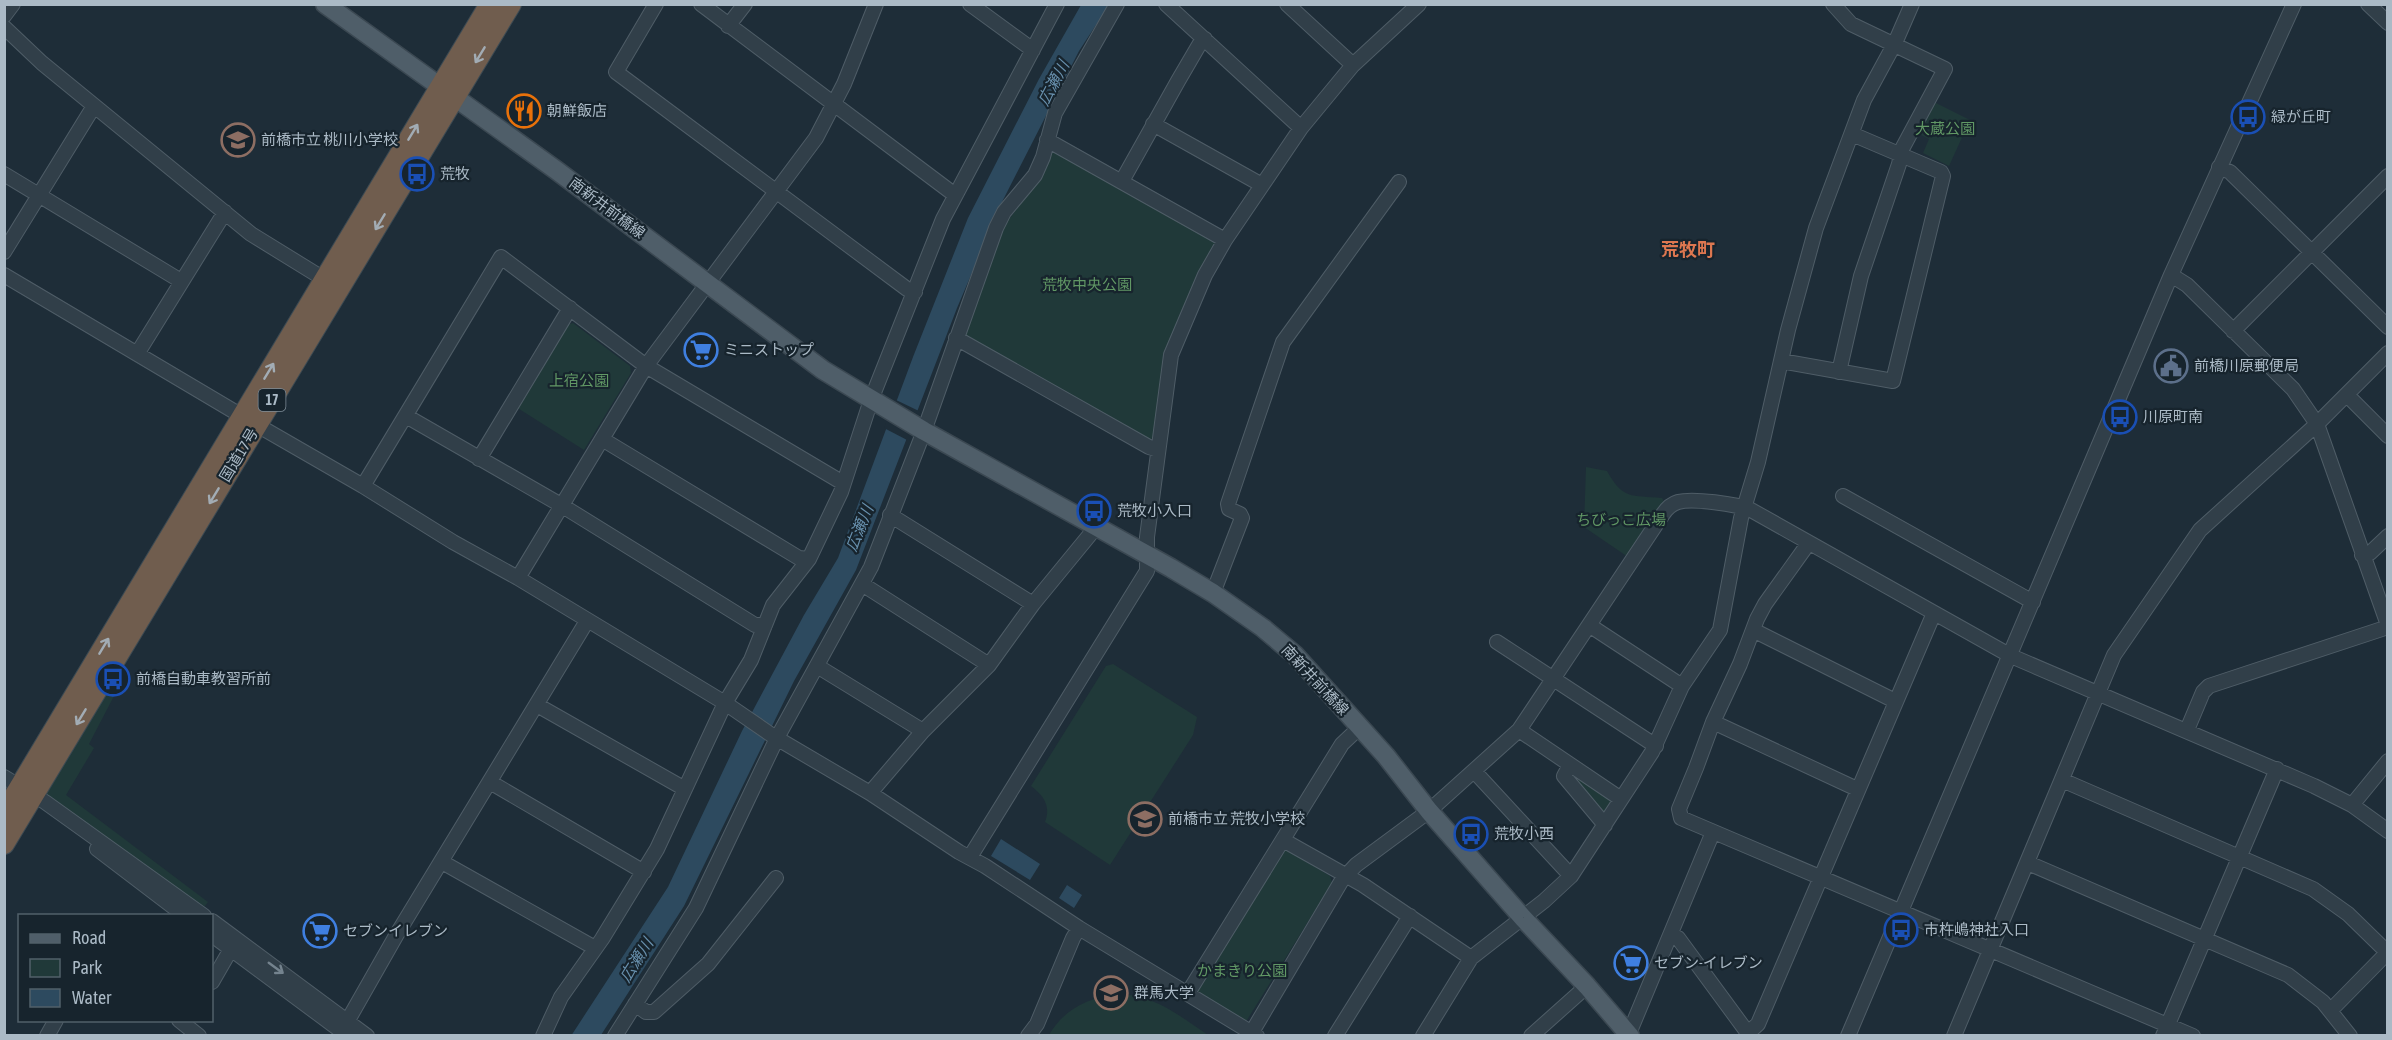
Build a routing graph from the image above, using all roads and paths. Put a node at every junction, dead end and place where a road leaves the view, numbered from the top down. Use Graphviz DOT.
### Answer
graph roads {
  1 [pos="13,4"];
  2 [pos="325,4"];
  3 [pos="490,4"];
  4 [pos="511,4"];
  5 [pos="656,4"];
  6 [pos="701,4"];
  7 [pos="745,4"];
  8 [pos="876,4"];
  9 [pos="970,4"];
  10 [pos="1057,4"];
  11 [pos="1117,4"];
  12 [pos="1166,4"];
  13 [pos="1419,4"];
  14 [pos="1833,4"];
  15 [pos="1912,4"];
  16 [pos="2294,4"];
  17 [pos="2368,4"];
  18 [pos="1288,5"];
  19 [pos="4,16"];
  20 [pos="2388,23"];
  21 [pos="728,26"];
  22 [pos="4,27"];
  23 [pos="1205,39"];
  24 [pos="1895,44"];
  25 [pos="1033,50"];
  26 [pos="1353,65"];
  27 [pos="448,92"];
  28 [pos="834,104"];
  29 [pos="94,106"];
  30 [pos="1153,124"];
  31 [pos="1301,128"];
  32 [pos="1852,134"];
  33 [pos="1047,140"];
  34 [pos="1901,155"];
  35 [pos="2219,167"];
  36 [pos="4,174"];
  37 [pos="2388,176"];
  38 [pos="1122,181"];
  39 [pos="1399,182"];
  40 [pos="1262,184"];
  41 [pos="776,192"];
  42 [pos="39,195"];
  43 [pos="955,195"];
  44 [pos="225,212"];
  45 [pos="1225,240"];
  46 [pos="4,252"];
  47 [pos="2311,252"];
  48 [pos="4,275"];
  49 [pos="2171,275"];
  50 [pos="324,279"];
  51 [pos="181,281"];
  52 [pos="708,285"];
  53 [pos="915,292"];
  54 [pos="570,308"];
  55 [pos="2388,327"];
  56 [pos="2234,331"];
  57 [pos="956,338"];
  58 [pos="2388,353"];
  59 [pos="137,354"];
  60 [pos="1781,362"];
  61 [pos="646,366"];
  62 [pos="1839,372"];
  63 [pos="2347,395"];
  64 [pos="871,400"];
  65 [pos="406,416"];
  66 [pos="250,421"];
  67 [pos="2317,424"];
  68 [pos="920,428"];
  69 [pos="2388,436"];
  70 [pos="602,439"];
  71 [pos="1158,450"];
  72 [pos="479,459"];
  73 [pos="843,483"];
  74 [pos="363,486"];
  75 [pos="1843,496"];
  76 [pos="561,505"];
  77 [pos="1744,507"];
  78 [pos="890,515"];
  79 [pos="1097,526"];
  80 [pos="2388,536"];
  81 [pos="1808,544"];
  82 [pos="2362,555"];
  83 [pos="1149,556"];
  84 [pos="809,559"];
  85 [pos="518,578"];
  86 [pos="862,584"];
  87 [pos="1213,593"];
  88 [pos="2033,602"];
  89 [pos="1033,604"];
  90 [pos="1934,613"];
  91 [pos="587,621"];
  92 [pos="765,625"];
  93 [pos="1588,625"];
  94 [pos="2388,626"];
  95 [pos="1753,630"];
  96 [pos="1497,642"];
  97 [pos="2011,657"];
  98 [pos="989,665"];
  99 [pos="817,666"];
  100 [pos="1552,679"];
  101 [pos="1682,686"];
  102 [pos="2099,693"];
  103 [pos="1895,701"];
  104 [pos="725,703"];
  105 [pos="537,705"];
  106 [pos="1713,722"];
  107 [pos="1360,727"];
  108 [pos="1519,730"];
  109 [pos="2187,730"];
  110 [pos="923,731"];
  111 [pos="775,737"];
  112 [pos="1656,746"];
  113 [pos="2388,761"];
  114 [pos="1570,765"];
  115 [pos="2277,769"];
  116 [pos="1474,771"];
  117 [pos="2062,780"];
  118 [pos="490,783"];
  119 [pos="19,786"];
  120 [pos="685,789"];
  121 [pos="1857,789"];
  122 [pos="870,793"];
  123 [pos="1621,799"];
  124 [pos="2352,805"];
  125 [pos="1429,811"];
  126 [pos="4,813"];
  127 [pos="1605,825"];
  128 [pos="2388,831"];
  129 [pos="1713,832"];
  130 [pos="1283,840"];
  131 [pos="4,844"];
  132 [pos="2240,856"];
  133 [pos="970,857"];
  134 [pos="442,862"];
  135 [pos="2028,863"];
  136 [pos="644,872"];
  137 [pos="1346,875"];
  138 [pos="1571,876"];
  139 [pos="776,878"];
  140 [pos="1819,878"];
  141 [pos="1900,912"];
  142 [pos="184,914"];
  143 [pos="203,914"];
  144 [pos="1410,916"];
  145 [pos="1523,918"];
  146 [pos="213,922"];
  147 [pos="1079,928"];
  148 [pos="1671,934"];
  149 [pos="213,936"];
  150 [pos="2204,938"];
  151 [pos="595,948"];
  152 [pos="231,949"];
  153 [pos="1990,950"];
  154 [pos="2387,952"];
  155 [pos="1471,958"];
  156 [pos="213,980"];
  157 [pos="1587,986"];
  158 [pos="1188,993"];
  159 [pos="635,1004"];
  160 [pos="2331,1010"];
  161 [pos="55,1022"];
  162 [pos="183,1026"];
  163 [pos="2165,1030"];
  164 [pos="344,1031"];
  165 [pos="1255,1034"];
  166 [pos="1749,1034"];
  167 [pos="1957,1034"];
  168 [pos="47,1035"];
  169 [pos="199,1035"];
  170 [pos="367,1035"];
  171 [pos="543,1035"];
  172 [pos="615,1035"];
  173 [pos="1028,1035"];
  174 [pos="1335,1035"];
  175 [pos="1422,1035"];
  176 [pos="1531,1035"];
  177 [pos="1629,1035"];
  178 [pos="1848,1035"];
  179 [pos="2193,1035"];
  180 [pos="2350,1035"];
  1 -- 19 [label="street"];
  2 -- 27 [label="main road, 南新井前橋線"];
  3 -- 27 [label="highway, 国道17号 / 17"];
  4 -- 27 [label="highway, 国道17号 / 17, one-way"];
  5 -- 41 [label="street"];
  6 -- 21 [label="street"];
  7 -- 21 [label="street"];
  8 -- 28 [label="street"];
  9 -- 25 [label="street"];
  10 -- 25 [label="street"];
  11 -- 33 [label="street"];
  12 -- 23 [label="street"];
  13 -- 26 [label="street"];
  14 -- 24 [label="street"];
  15 -- 24 [label="street"];
  16 -- 35 [label="street"];
  17 -- 20 [label="street"];
  18 -- 26 [label="street"];
  21 -- 28 [label="street"];
  22 -- 29 [label="street"];
  23 -- 30 [label="street"];
  23 -- 31 [label="street"];
  24 -- 32 [label="street"];
  24 -- 34 [label="street"];
  25 -- 43 [label="street"];
  26 -- 31 [label="street"];
  50 -- 27 [label="highway, 国道17号 / 17, one-way"];
  27 -- 52 [label="main road, 南新井前橋線"];
  27 -- 66 [label="highway, 国道17号 / 17, one-way"];
  28 -- 41 [label="street"];
  28 -- 43 [label="street"];
  29 -- 42 [label="street"];
  29 -- 44 [label="street"];
  30 -- 38 [label="street"];
  30 -- 40 [label="street"];
  31 -- 40 [label="street"];
  32 -- 34 [label="street"];
  32 -- 60 [label="street"];
  33 -- 38 [label="street"];
  33 -- 57 [label="street"];
  34 -- 62 [label="street"];
  34 -- 62 [label="street"];
  35 -- 47 [label="street"];
  35 -- 49 [label="street"];
  36 -- 42 [label="street"];
  37 -- 47 [label="street"];
  38 -- 45 [label="street"];
  39 -- 87 [label="street"];
  40 -- 45 [label="street"];
  41 -- 52 [label="street"];
  41 -- 53 [label="street"];
  42 -- 46 [label="street"];
  42 -- 51 [label="street"];
  43 -- 53 [label="street"];
  44 -- 50 [label="street"];
  44 -- 51 [label="street"];
  45 -- 71 [label="street"];
  47 -- 55 [label="street"];
  47 -- 56 [label="street"];
  48 -- 59 [label="street"];
  49 -- 56 [label="street"];
  49 -- 88 [label="street"];
  66 -- 50 [label="highway, 国道17号 / 17, one-way"];
  51 -- 59 [label="street"];
  52 -- 61 [label="street"];
  52 -- 64 [label="main road, 南新井前橋線"];
  53 -- 64 [label="street"];
  54 -- 61 [label="street"];
  54 -- 65 [label="street"];
  54 -- 72 [label="street"];
  56 -- 67 [label="street"];
  57 -- 68 [label="street"];
  57 -- 71 [label="street"];
  58 -- 63 [label="street"];
  59 -- 66 [label="street"];
  60 -- 62 [label="street"];
  60 -- 77 [label="street"];
  61 -- 70 [label="street"];
  61 -- 73 [label="street"];
  63 -- 67 [label="street"];
  63 -- 69 [label="street"];
  64 -- 68 [label="main road, 南新井前橋線"];
  64 -- 73 [label="street"];
  65 -- 72 [label="street"];
  65 -- 74 [label="street"];
  66 -- 74 [label="street"];
  66 -- 119 [label="highway, 国道17号 / 17"];
  67 -- 82 [label="street"];
  67 -- 102 [label="street"];
  68 -- 78 [label="street"];
  68 -- 79 [label="main road, 南新井前橋線"];
  70 -- 76 [label="street"];
  70 -- 84 [label="street"];
  71 -- 83 [label="street"];
  72 -- 76 [label="street"];
  73 -- 84 [label="street"];
  74 -- 85 [label="street"];
  75 -- 88 [label="street"];
  76 -- 85 [label="street"];
  76 -- 92 [label="street"];
  77 -- 81 [label="street"];
  77 -- 93 [label="street"];
  77 -- 101 [label="street"];
  78 -- 86 [label="street"];
  78 -- 89 [label="street"];
  79 -- 83 [label="main road, 南新井前橋線"];
  79 -- 89 [label="street"];
  80 -- 82 [label="street"];
  81 -- 90 [label="street"];
  81 -- 95 [label="street"];
  82 -- 94 [label="street"];
  83 -- 87 [label="main road, 南新井前橋線"];
  83 -- 133 [label="street"];
  84 -- 92 [label="street"];
  85 -- 91 [label="street"];
  86 -- 98 [label="street"];
  86 -- 99 [label="street"];
  87 -- 107 [label="main road, 南新井前橋線"];
  88 -- 97 [label="street"];
  89 -- 98 [label="street"];
  90 -- 97 [label="street"];
  90 -- 103 [label="street"];
  91 -- 104 [label="street"];
  91 -- 105 [label="street"];
  92 -- 104 [label="street"];
  93 -- 100 [label="street"];
  93 -- 101 [label="street"];
  94 -- 109 [label="street"];
  95 -- 103 [label="street"];
  95 -- 106 [label="street"];
  96 -- 100 [label="street"];
  97 -- 102 [label="street"];
  97 -- 141 [label="street"];
  98 -- 110 [label="street"];
  99 -- 110 [label="street"];
  99 -- 111 [label="street"];
  100 -- 108 [label="street"];
  100 -- 112 [label="street"];
  101 -- 112 [label="street"];
  102 -- 109 [label="street"];
  102 -- 117 [label="street"];
  103 -- 121 [label="street"];
  104 -- 111 [label="street"];
  104 -- 120 [label="street"];
  105 -- 118 [label="street"];
  105 -- 120 [label="street"];
  106 -- 121 [label="street"];
  106 -- 129 [label="street"];
  107 -- 125 [label="main road, 南新井前橋線"];
  107 -- 130 [label="street"];
  108 -- 114 [label="street"];
  108 -- 116 [label="street"];
  109 -- 115 [label="street"];
  110 -- 122 [label="street"];
  111 -- 122 [label="street"];
  111 -- 159 [label="street"];
  112 -- 123 [label="street"];
  113 -- 124 [label="street"];
  114 -- 123 [label="street"];
  114 -- 127 [label="street"];
  115 -- 124 [label="street"];
  115 -- 132 [label="street"];
  116 -- 125 [label="street"];
  116 -- 138 [label="street"];
  117 -- 132 [label="street"];
  117 -- 135 [label="street"];
  118 -- 134 [label="street"];
  118 -- 136 [label="street"];
  119 -- 126 [label="highway, 国道17号 / 17"];
  119 -- 131 [label="highway, 国道17号 / 17"];
  119 -- 142 [label="street"];
  119 -- 143 [label="street"];
  120 -- 136 [label="street"];
  121 -- 140 [label="street"];
  122 -- 133 [label="street"];
  123 -- 127 [label="street"];
  124 -- 128 [label="street"];
  125 -- 137 [label="street"];
  125 -- 145 [label="main road, 南新井前橋線"];
  127 -- 138 [label="street"];
  129 -- 140 [label="street"];
  129 -- 148 [label="street"];
  130 -- 137 [label="street"];
  130 -- 158 [label="street"];
  132 -- 150 [label="street"];
  132 -- 154 [label="street"];
  133 -- 147 [label="street"];
  134 -- 151 [label="street"];
  134 -- 164 [label="street"];
  135 -- 150 [label="street"];
  135 -- 153 [label="street"];
  136 -- 151 [label="street"];
  137 -- 144 [label="street"];
  137 -- 165 [label="street"];
  138 -- 145 [label="street"];
  139 -- 159 [label="street"];
  140 -- 141 [label="street"];
  140 -- 166 [label="street"];
  141 -- 153 [label="street"];
  141 -- 178 [label="street"];
  144 -- 155 [label="street"];
  144 -- 174 [label="street"];
  145 -- 155 [label="street"];
  145 -- 157 [label="main road, 南新井前橋線"];
  146 -- 164 [label="street, one-way"];
  147 -- 158 [label="street"];
  147 -- 173 [label="street"];
  148 -- 166 [label="street"];
  148 -- 177 [label="street"];
  149 -- 152 [label="street"];
  150 -- 160 [label="street"];
  150 -- 163 [label="street"];
  151 -- 171 [label="street"];
  152 -- 156 [label="street"];
  152 -- 164 [label="street"];
  153 -- 163 [label="street"];
  153 -- 167 [label="street"];
  154 -- 160 [label="street"];
  155 -- 175 [label="street"];
  157 -- 176 [label="street"];
  157 -- 177 [label="main road, 南新井前橋線"];
  158 -- 165 [label="street"];
  159 -- 172 [label="street"];
  160 -- 180 [label="street"];
  161 -- 168 [label="street"];
  162 -- 169 [label="street"];
  163 -- 179 [label="street"];
  164 -- 170 [label="street"];
}
